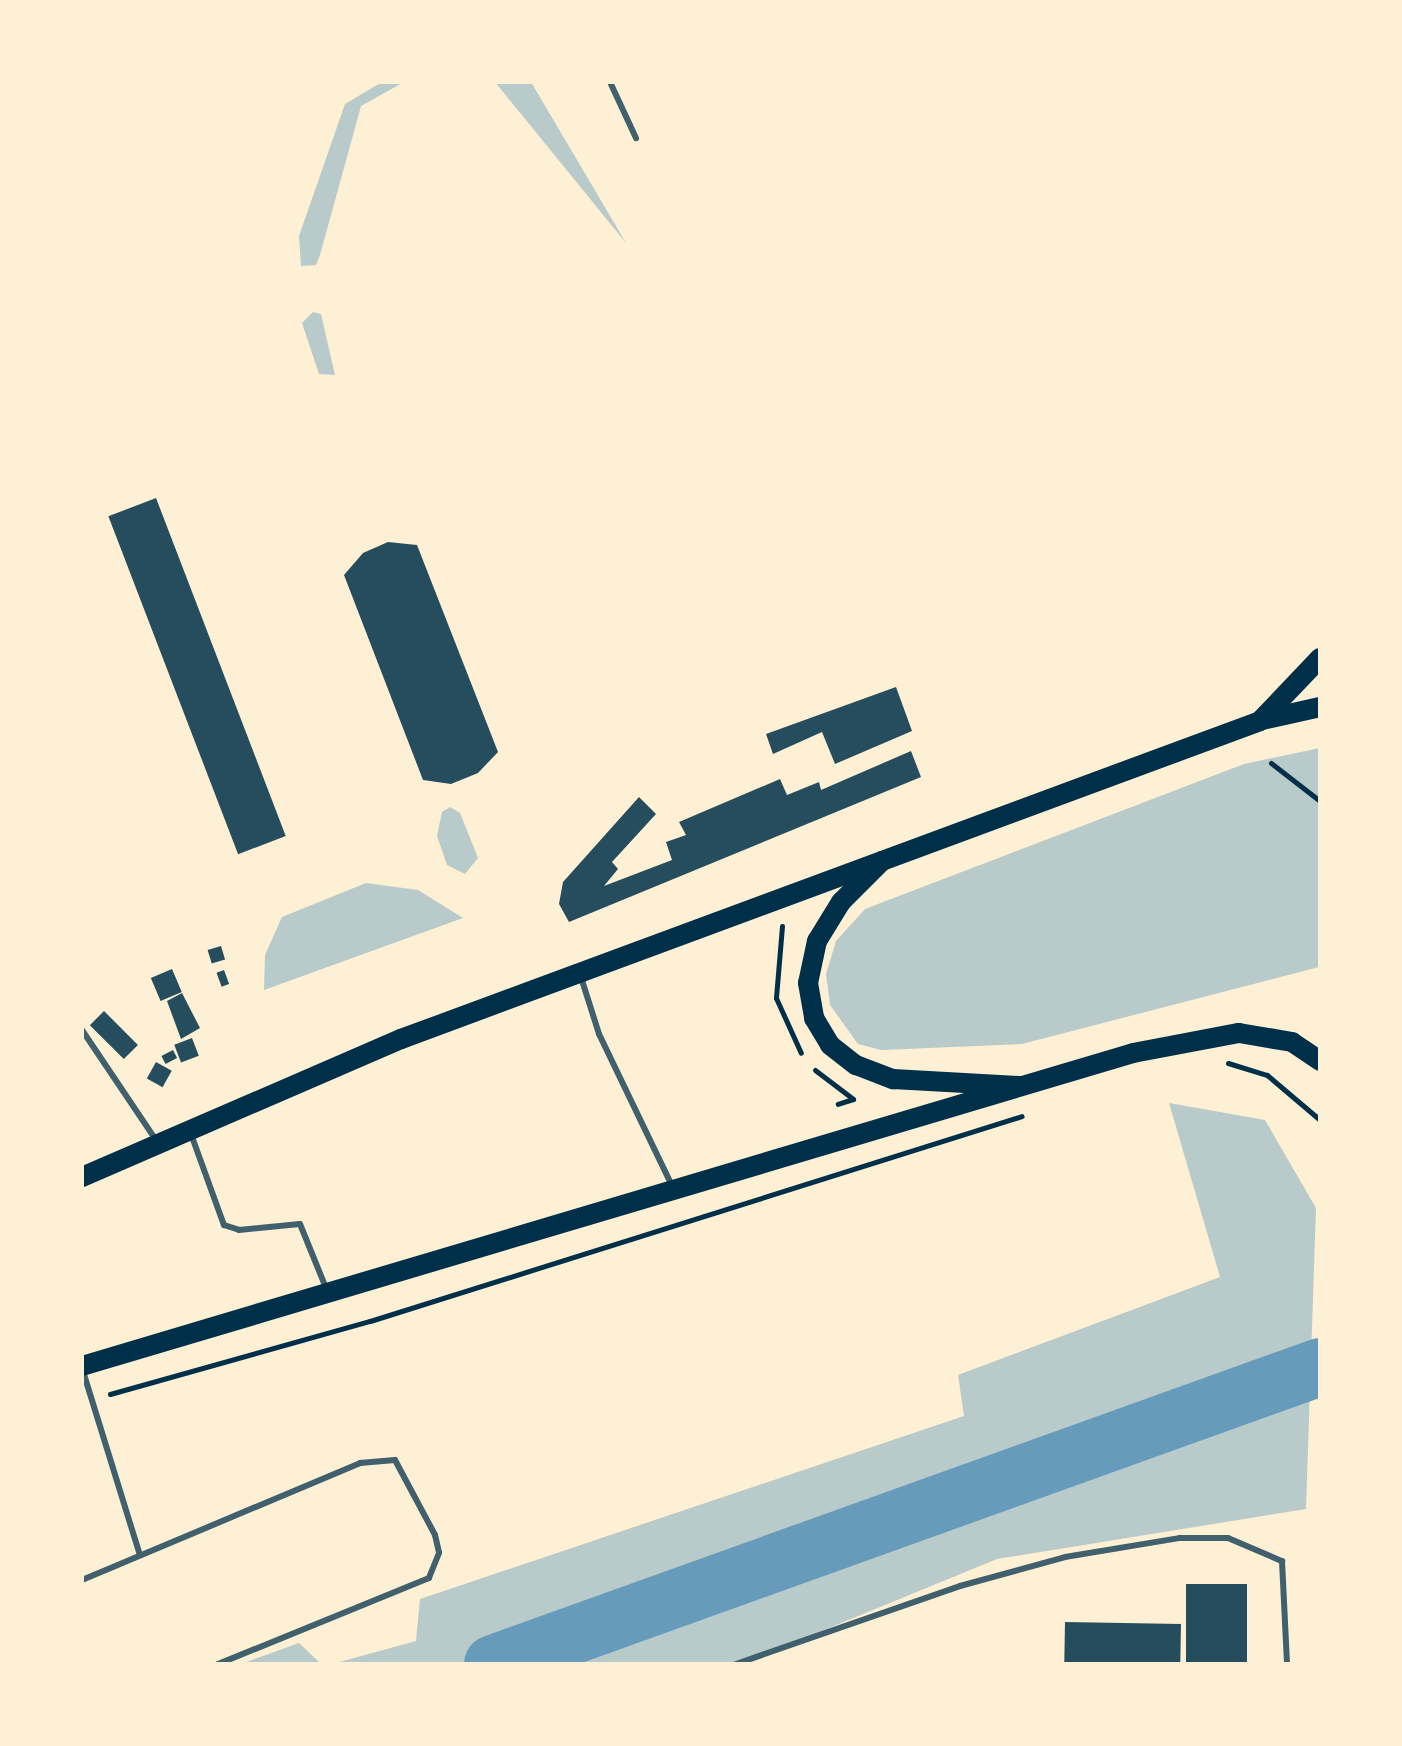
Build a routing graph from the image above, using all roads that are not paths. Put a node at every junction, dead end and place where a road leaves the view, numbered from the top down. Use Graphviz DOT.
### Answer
graph roads {
  1 [pos="610,82"];
  2 [pos="636,138"];
  3 [pos="1320,658"];
  4 [pos="1320,707"];
  5 [pos="1260,721"];
  6 [pos="888,856"];
  7 [pos="580,974"];
  8 [pos="82,1030"];
  9 [pos="1320,1061"];
  10 [pos="1034,1087"];
  11 [pos="190,1131"];
  12 [pos="158,1143"];
  13 [pos="82,1177"];
  14 [pos="674,1191"];
  15 [pos="328,1293"];
  16 [pos="82,1367"];
  17 [pos="140,1555"];
  18 [pos="82,1580"];
  19 [pos="218,1664"];
  20 [pos="736,1664"];
  21 [pos="1287,1664"];
  1 -- 2 [label="lane"];
  3 -- 5 [label="main road"];
  4 -- 5 [label="main road"];
  5 -- 6 [label="main road"];
  6 -- 7 [label="main road"];
  6 -- 10 [label="main road"];
  7 -- 11 [label="main road"];
  7 -- 14 [label="lane"];
  8 -- 12 [label="lane"];
  9 -- 10 [label="main road"];
  10 -- 14 [label="main road"];
  11 -- 12 [label="main road"];
  11 -- 15 [label="lane"];
  12 -- 13 [label="main road"];
  14 -- 15 [label="main road"];
  15 -- 16 [label="main road"];
  16 -- 17 [label="lane"];
  17 -- 18 [label="lane"];
  17 -- 19 [label="lane"];
  20 -- 21 [label="lane"];
}
